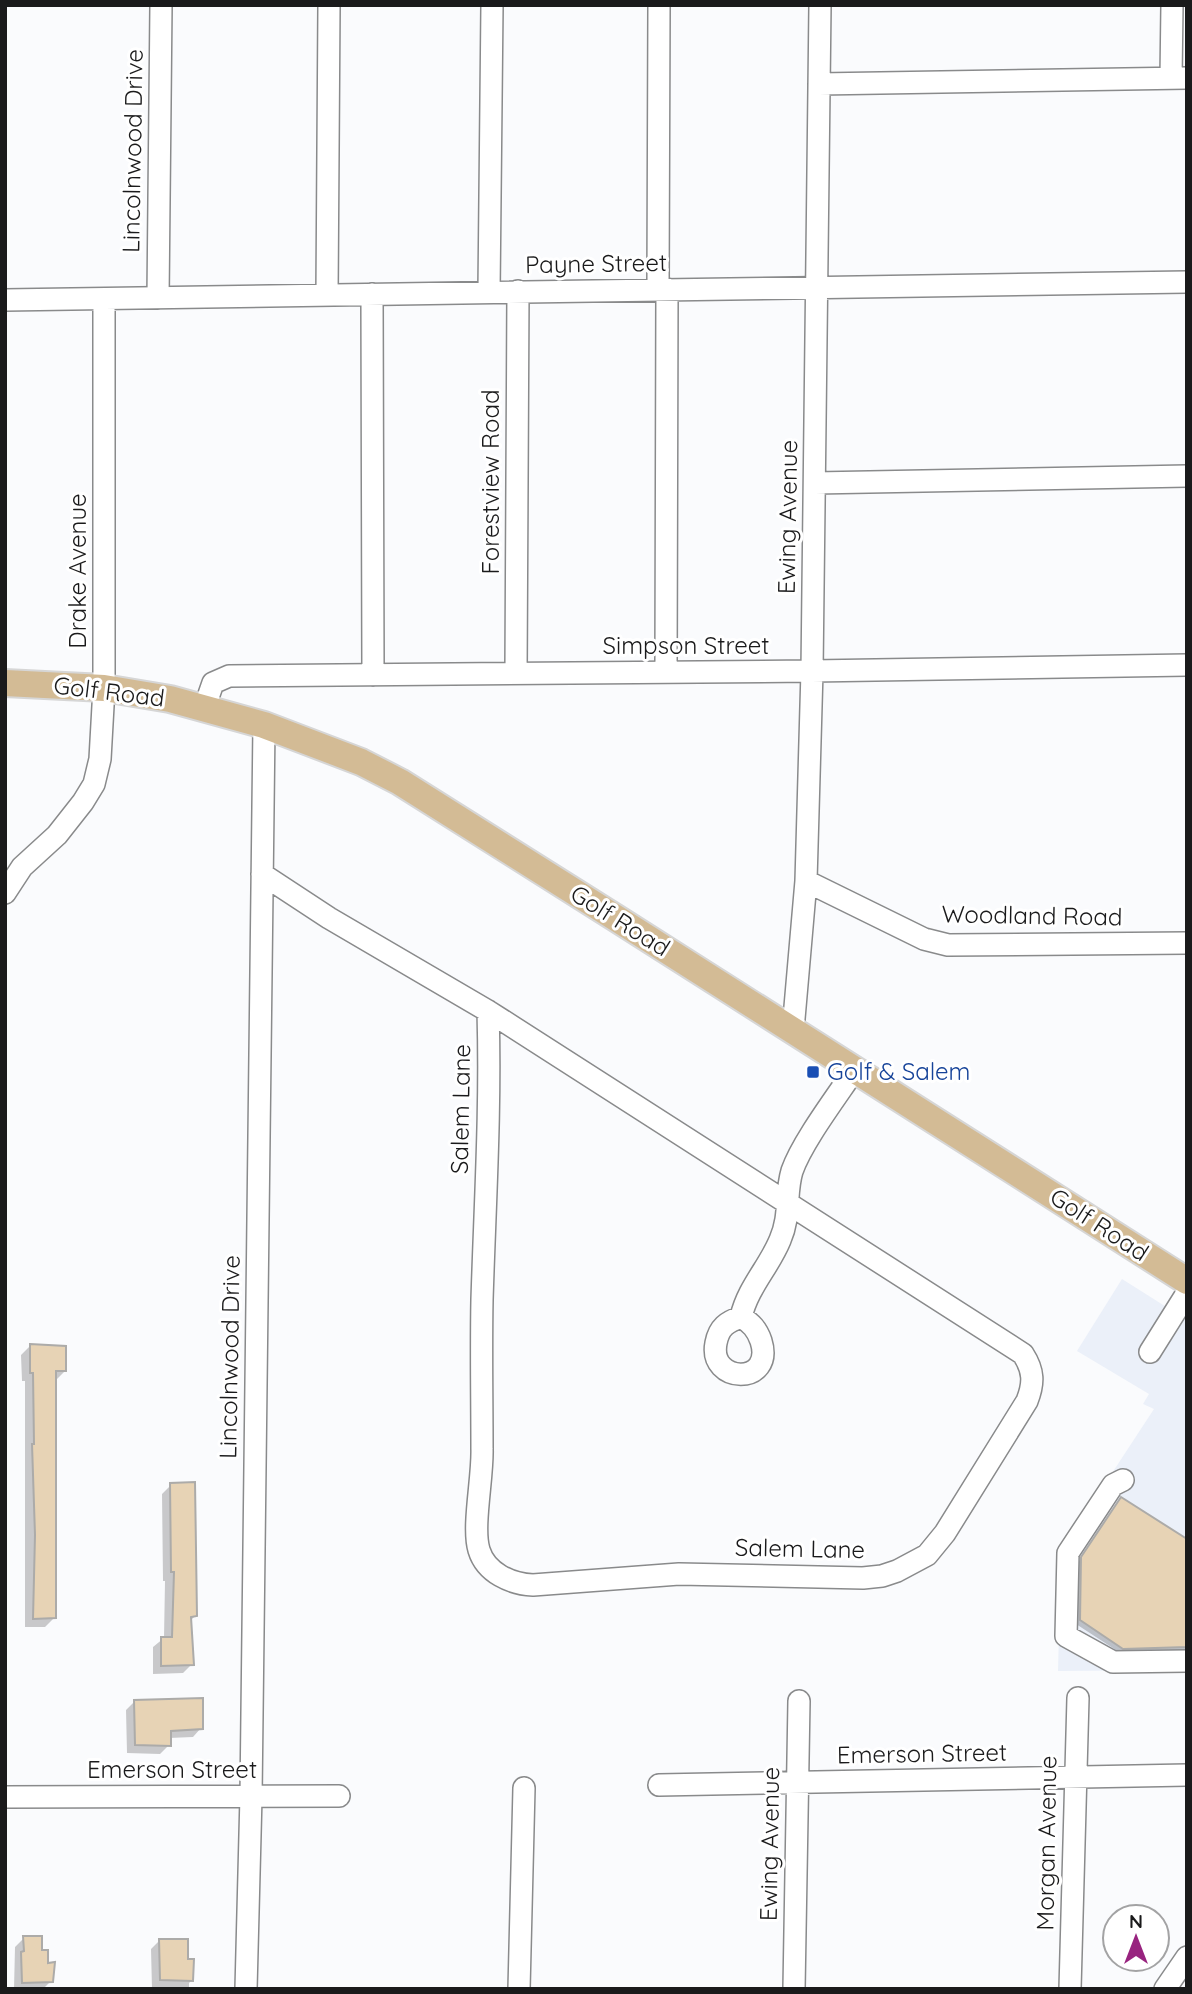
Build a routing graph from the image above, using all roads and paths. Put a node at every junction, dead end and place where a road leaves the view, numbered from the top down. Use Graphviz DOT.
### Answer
graph roads {
  1 [pos="161,5"];
  2 [pos="330,5"];
  3 [pos="492,5"];
  4 [pos="659,5"];
  5 [pos="820,5"];
  6 [pos="1172,5"];
  7 [pos="1179,78"];
  8 [pos="819,84"];
  9 [pos="1187,282"];
  10 [pos="818,287"];
  11 [pos="662,289"];
  12 [pos="518,291"];
  13 [pos="489,292"];
  14 [pos="372,294"];
  15 [pos="327,295"];
  16 [pos="158,298"];
  17 [pos="104,299"];
  18 [pos="5,300"];
  19 [pos="1187,476"];
  20 [pos="815,483"];
  21 [pos="1187,665"];
  22 [pos="812,671"];
  23 [pos="516,673"];
  24 [pos="666,673"];
  25 [pos="373,675"];
  26 [pos="5,683"];
  27 [pos="104,688"];
  28 [pos="205,706"];
  29 [pos="264,725"];
  30 [pos="262,874"];
  31 [pos="806,881"];
  32 [pos="5,893"];
  33 [pos="1187,943"];
  34 [pos="488,1011"];
  35 [pos="793,1030"];
  36 [pos="855,1069"];
  37 [pos="789,1204"];
  38 [pos="1187,1281"];
  39 [pos="1187,1293"];
  40 [pos="741,1317"];
  41 [pos="1150,1352"];
  42 [pos="1123,1480"];
  43 [pos="1187,1661"];
  44 [pos="1078,1698"];
  45 [pos="799,1701"];
  46 [pos="1187,1775"];
  47 [pos="1075,1777"];
  48 [pos="797,1782"];
  49 [pos="659,1785"];
  50 [pos="524,1788"];
  51 [pos="251,1796"];
  52 [pos="339,1796"];
  53 [pos="5,1797"];
  54 [pos="1187,1957"];
  55 [pos="246,1989"];
  56 [pos="519,1989"];
  57 [pos="794,1989"];
  58 [pos="1070,1989"];
  59 [pos="1165,1989"];
  1 -- 16 [label="street, Lincolnwood Drive"];
  2 -- 15 [label="street"];
  3 -- 13 [label="street"];
  4 -- 11 [label="street"];
  5 -- 8 [label="street, Ewing Avenue"];
  6 -- 7 [label="street"];
  7 -- 8 [label="street"];
  8 -- 10 [label="street, Ewing Avenue"];
  9 -- 10 [label="street, Payne Street"];
  10 -- 11 [label="street, Payne Street"];
  10 -- 20 [label="street, Ewing Avenue"];
  11 -- 12 [label="street, Payne Street"];
  11 -- 24 [label="street"];
  12 -- 13 [label="street, Payne Street"];
  12 -- 23 [label="street, Forestview Road"];
  13 -- 14 [label="street, Payne Street"];
  14 -- 15 [label="street, Payne Street"];
  14 -- 25 [label="street"];
  15 -- 16 [label="street, Payne Street"];
  16 -- 17 [label="street, Payne Street"];
  17 -- 18 [label="street, Payne Street"];
  17 -- 27 [label="street, Drake Avenue"];
  19 -- 20 [label="street"];
  20 -- 22 [label="street, Ewing Avenue"];
  21 -- 22 [label="street, Simpson Street"];
  22 -- 24 [label="street, Simpson Street"];
  22 -- 31 [label="street, Ewing Avenue"];
  23 -- 24 [label="street, Simpson Street"];
  23 -- 25 [label="street, Simpson Street"];
  25 -- 28 [label="street, Simpson Street"];
  26 -- 27 [label="main road, Golf Road"];
  27 -- 28 [label="main road, Golf Road"];
  27 -- 32 [label="street, Drake Avenue"];
  28 -- 29 [label="main road, Golf Road"];
  29 -- 30 [label="street, Lincolnwood Drive"];
  29 -- 35 [label="main road, Golf Road"];
  30 -- 34 [label="street, Salem Lane"];
  30 -- 51 [label="street, Lincolnwood Drive"];
  31 -- 33 [label="street, Woodland Road"];
  31 -- 35 [label="street, Ewing Avenue"];
  34 -- 37 [label="street, Salem Lane"];
  34 -- 37 [label="street, Salem Lane"];
  35 -- 36 [label="main road, Golf Road"];
  36 -- 37 [label="street"];
  36 -- 38 [label="main road, Golf Road"];
  37 -- 40 [label="street"];
  39 -- 41 [label="street"];
  42 -- 43 [label="street"];
  44 -- 47 [label="street, Morgan Avenue"];
  45 -- 48 [label="street, Ewing Avenue"];
  46 -- 47 [label="street, Emerson Street"];
  47 -- 48 [label="street, Emerson Street"];
  47 -- 58 [label="street, Morgan Avenue"];
  48 -- 49 [label="street, Emerson Street"];
  48 -- 57 [label="street, Ewing Avenue"];
  50 -- 56 [label="street"];
  51 -- 52 [label="street, Emerson Street"];
  51 -- 53 [label="street, Emerson Street"];
  51 -- 55 [label="street, Lincolnwood Drive"];
  54 -- 59 [label="street"];
}
